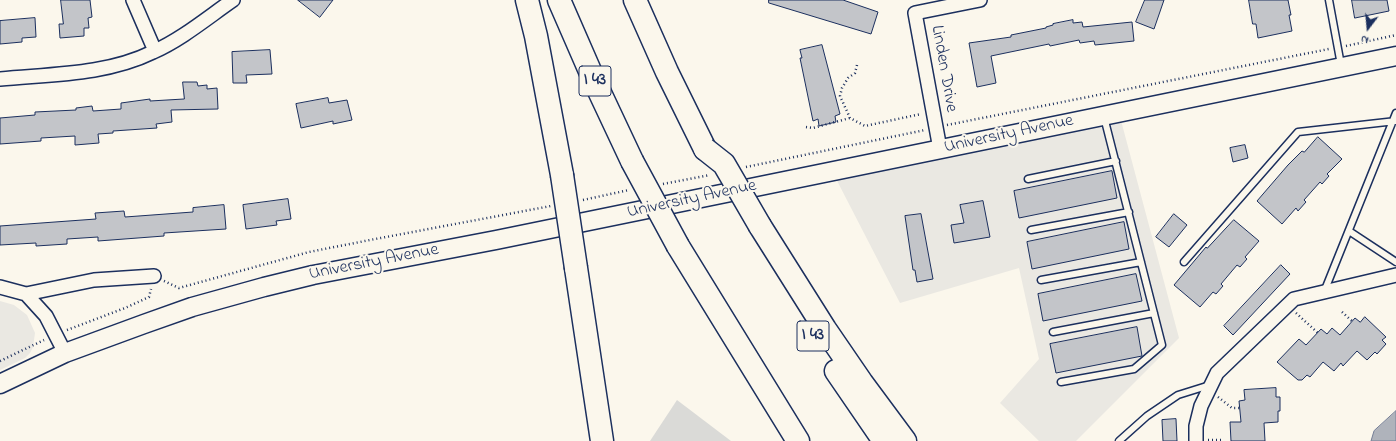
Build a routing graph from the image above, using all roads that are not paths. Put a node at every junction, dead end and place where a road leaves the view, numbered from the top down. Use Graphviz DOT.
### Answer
graph roads {
  1 [pos="133,0"];
  2 [pos="233,0"];
  3 [pos="527,0"];
  4 [pos="559,0"];
  5 [pos="635,0"];
  6 [pos="980,0"];
  7 [pos="1329,0"];
  8 [pos="155,51"];
  9 [pos="1396,56"];
  10 [pos="1341,67"];
  11 [pos="0,79"];
  12 [pos="1396,113"];
  13 [pos="1104,116"];
  14 [pos="1395,121"];
  15 [pos="940,149"];
  16 [pos="1116,161"];
  17 [pos="1028,179"];
  18 [pos="1129,212"];
  19 [pos="754,227"];
  20 [pos="1031,230"];
  21 [pos="1349,231"];
  22 [pos="1141,262"];
  23 [pos="1184,262"];
  24 [pos="1396,262"];
  25 [pos="1396,275"];
  26 [pos="154,276"];
  27 [pos="1041,280"];
  28 [pos="0,287"];
  29 [pos="1324,292"];
  30 [pos="26,294"];
  31 [pos="1154,313"];
  32 [pos="1053,332"];
  33 [pos="65,353"];
  34 [pos="3,381"];
  35 [pos="1061,382"];
  36 [pos="1210,387"];
  37 [pos="602,441"];
  38 [pos="798,441"];
  39 [pos="884,441"];
  40 [pos="905,441"];
  41 [pos="1119,441"];
  42 [pos="1196,441"];
  1 -- 8 [label="street"];
  2 -- 8 [label="street"];
  3 -- 37 [label="highway, bridge"];
  4 -- 38 [label="highway, I 43, bridge"];
  5 -- 19 [label="highway, I 43"];
  6 -- 15 [label="street, Linden Drive"];
  7 -- 10 [label="lane"];
  8 -- 11 [label="street"];
  9 -- 10 [label="main road, University Avenue"];
  10 -- 13 [label="main road, University Avenue"];
  12 -- 14 [label="lane"];
  13 -- 15 [label="main road, University Avenue"];
  13 -- 16 [label="lane"];
  14 -- 21 [label="lane"];
  14 -- 23 [label="lane"];
  15 -- 33 [label="main road, University Avenue"];
  16 -- 17 [label="lane"];
  16 -- 18 [label="lane"];
  18 -- 20 [label="lane"];
  18 -- 22 [label="lane"];
  19 -- 39 [label="highway, I 43"];
  19 -- 40 [label="highway"];
  21 -- 24 [label="lane"];
  21 -- 29 [label="lane"];
  22 -- 27 [label="lane"];
  22 -- 31 [label="lane"];
  25 -- 29 [label="street"];
  26 -- 30 [label="street"];
  28 -- 30 [label="street"];
  29 -- 36 [label="street"];
  30 -- 33 [label="street"];
  31 -- 32 [label="lane"];
  31 -- 35 [label="lane"];
  33 -- 34 [label="main road, University Avenue"];
  36 -- 41 [label="lane"];
  36 -- 42 [label="street"];
}
